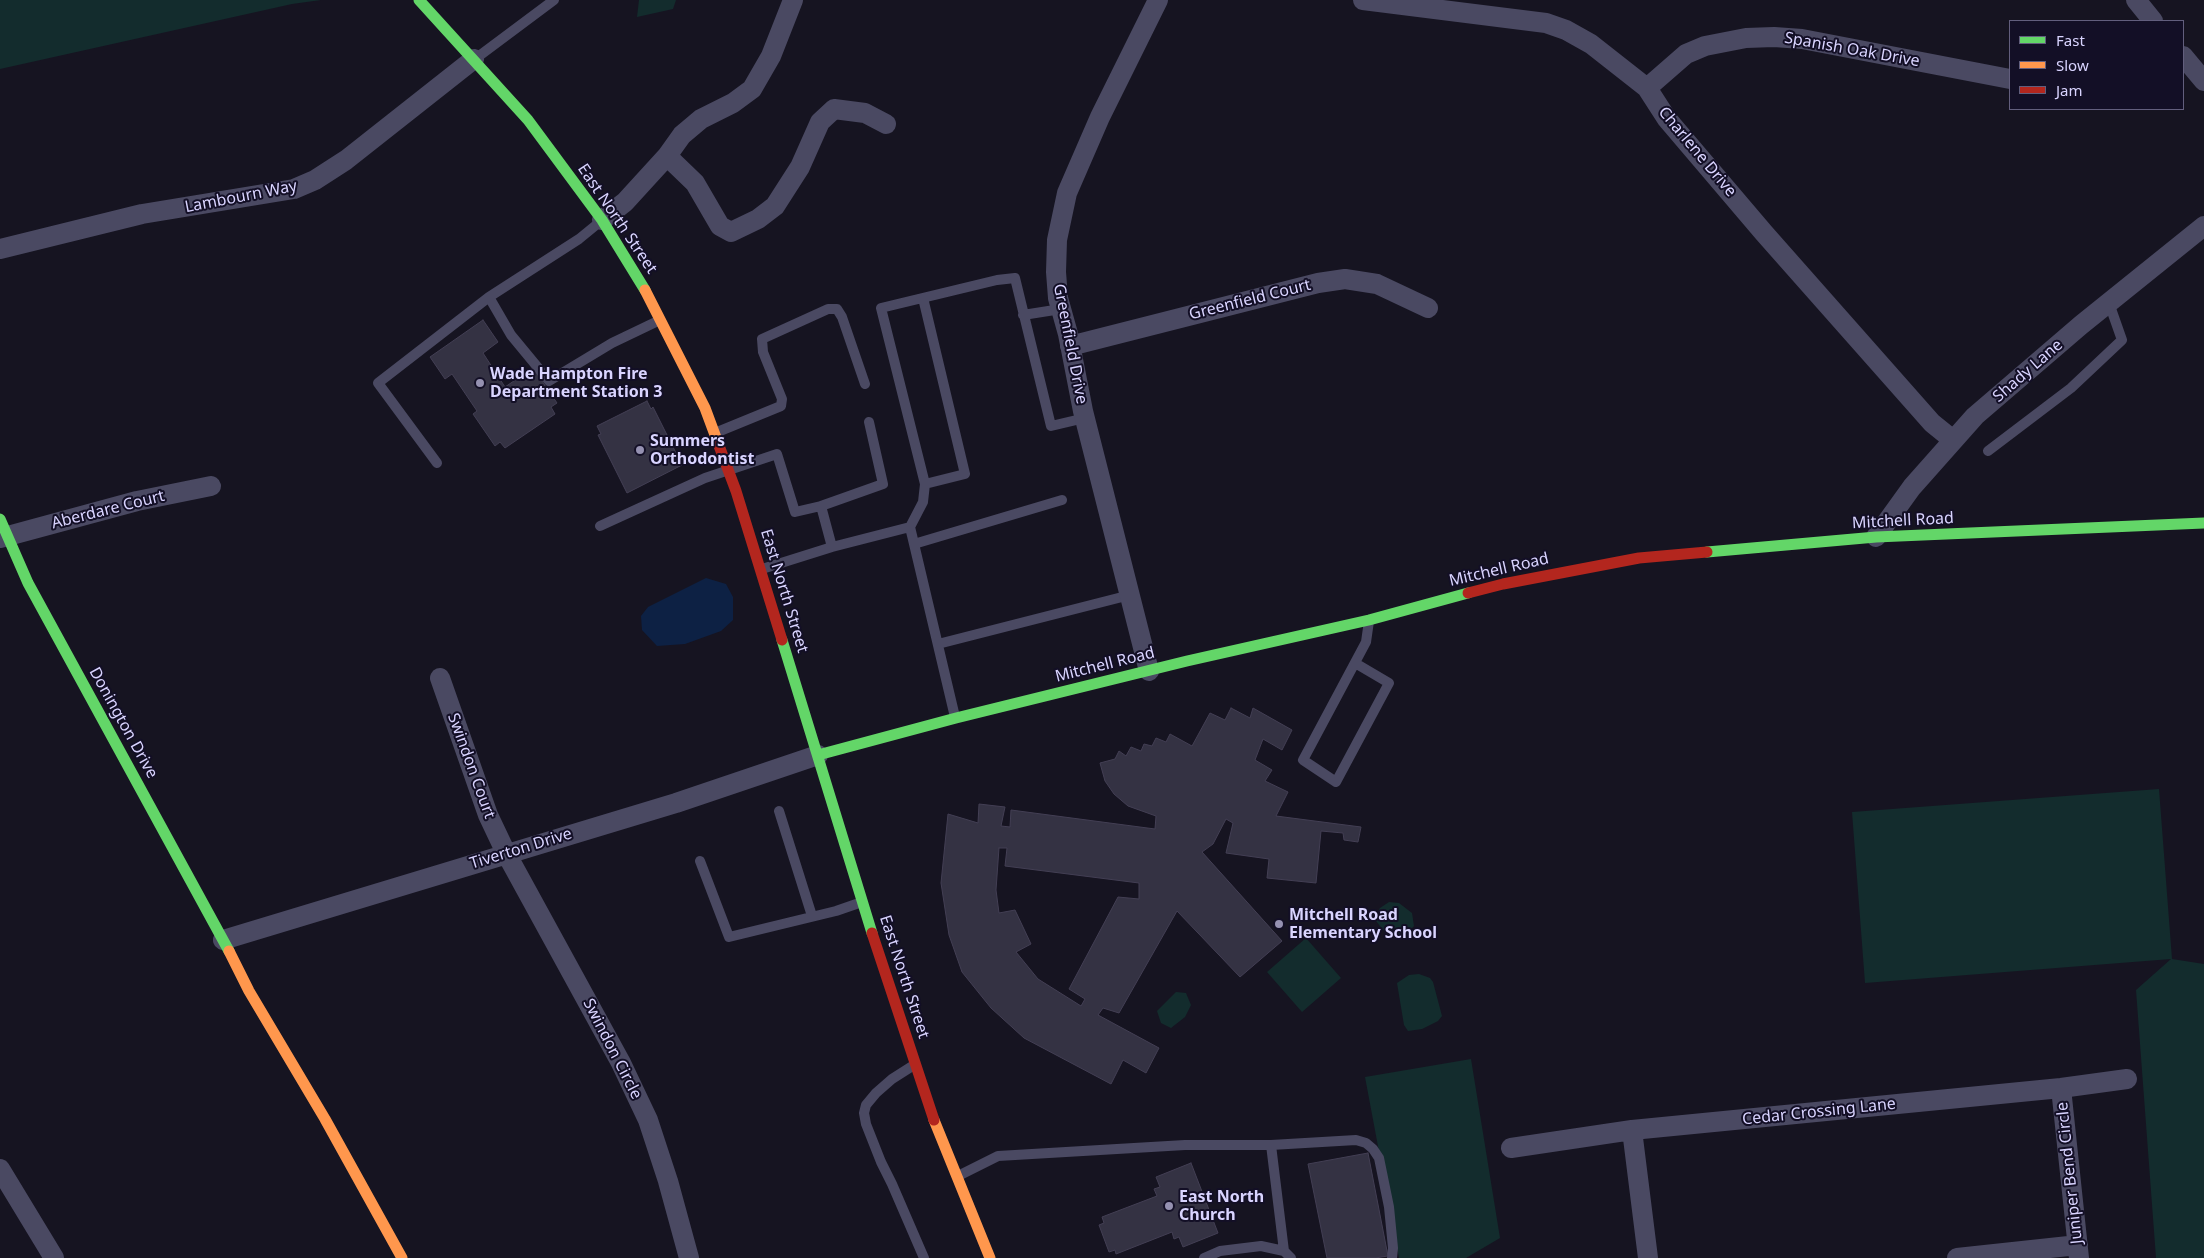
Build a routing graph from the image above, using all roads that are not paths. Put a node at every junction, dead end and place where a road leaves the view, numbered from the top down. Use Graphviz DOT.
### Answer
graph roads {
  1 [pos="419,0"];
  2 [pos="554,0"];
  3 [pos="793,0"];
  4 [pos="1158,0"];
  5 [pos="1363,0"];
  6 [pos="2136,0"];
  7 [pos="2152,20"];
  8 [pos="2184,57"];
  9 [pos="474,59"];
  10 [pos="2009,79"];
  11 [pos="2204,81"];
  12 [pos="1647,88"];
  13 [pos="886,124"];
  14 [pos="667,156"];
  15 [pos="602,220"];
  16 [pos="2204,226"];
  17 [pos="0,249"];
  18 [pos="489,297"];
  19 [pos="924,298"];
  20 [pos="2109,303"];
  21 [pos="1428,308"];
  22 [pos="1061,309"];
  23 [pos="1024,315"];
  24 [pos="661,320"];
  25 [pos="1070,346"];
  26 [pos="865,384"];
  27 [pos="1085,418"];
  28 [pos="869,422"];
  29 [pos="714,434"];
  30 [pos="1953,440"];
  31 [pos="1988,451"];
  32 [pos="438,463"];
  33 [pos="728,469"];
  34 [pos="925,484"];
  35 [pos="211,486"];
  36 [pos="1062,500"];
  37 [pos="822,506"];
  38 [pos="2204,524"];
  39 [pos="600,526"];
  40 [pos="910,528"];
  41 [pos="2,531"];
  42 [pos="1876,537"];
  43 [pos="914,544"];
  44 [pos="832,547"];
  45 [pos="760,570"];
  46 [pos="1130,595"];
  47 [pos="1370,620"];
  48 [pos="938,644"];
  49 [pos="1355,663"];
  50 [pos="1149,671"];
  51 [pos="440,678"];
  52 [pos="956,718"];
  53 [pos="818,755"];
  54 [pos="779,811"];
  55 [pos="506,853"];
  56 [pos="700,861"];
  57 [pos="863,902"];
  58 [pos="812,916"];
  59 [pos="223,940"];
  60 [pos="915,1064"];
  61 [pos="2127,1079"];
  62 [pos="2061,1088"];
  63 [pos="1632,1130"];
  64 [pos="1271,1145"];
  65 [pos="1511,1148"];
  66 [pos="0,1168"];
  67 [pos="957,1177"];
  68 [pos="2078,1252"];
  69 [pos="1287,1254"];
  70 [pos="54,1258"];
  71 [pos="402,1258"];
  72 [pos="689,1258"];
  73 [pos="924,1258"];
  74 [pos="990,1258"];
  75 [pos="1204,1258"];
  76 [pos="1392,1258"];
  77 [pos="1648,1258"];
  78 [pos="1957,1258"];
  1 -- 9 [label="street, East North Street"];
  2 -- 9 [label="lane"];
  3 -- 14 [label="street"];
  4 -- 22 [label="street, Greenfield Drive"];
  5 -- 12 [label="street, Charlene Drive"];
  6 -- 7 [label="street"];
  8 -- 11 [label="street"];
  9 -- 15 [label="street, East North Street"];
  9 -- 17 [label="street, Lambourn Way"];
  10 -- 12 [label="street, Spanish Oak Drive"];
  12 -- 30 [label="street, Charlene Drive"];
  13 -- 14 [label="street"];
  14 -- 15 [label="street"];
  15 -- 18 [label="lane"];
  15 -- 24 [label="street, East North Street"];
  16 -- 20 [label="street, Shady Lane"];
  18 -- 24 [label="lane"];
  18 -- 32 [label="lane"];
  19 -- 23 [label="lane"];
  19 -- 34 [label="lane"];
  19 -- 34 [label="lane"];
  20 -- 30 [label="street, Shady Lane"];
  20 -- 31 [label="lane"];
  21 -- 25 [label="street, Greenfield Court"];
  22 -- 23 [label="lane"];
  22 -- 25 [label="street, Greenfield Drive"];
  23 -- 27 [label="lane"];
  24 -- 29 [label="street, East North Street"];
  25 -- 27 [label="street, Greenfield Drive"];
  26 -- 29 [label="lane"];
  27 -- 46 [label="street, Greenfield Drive"];
  28 -- 37 [label="lane"];
  29 -- 33 [label="street, East North Street"];
  30 -- 42 [label="street, Shady Lane"];
  33 -- 37 [label="lane"];
  33 -- 39 [label="lane"];
  33 -- 45 [label="street, East North Street"];
  34 -- 40 [label="lane"];
  35 -- 41 [label="street, Aberdare Court"];
  36 -- 43 [label="lane"];
  37 -- 44 [label="lane"];
  38 -- 42 [label="street, Mitchell Road"];
  40 -- 43 [label="lane"];
  40 -- 44 [label="lane"];
  41 -- 59 [label="street, Donington Drive"];
  42 -- 47 [label="street, Mitchell Road"];
  43 -- 48 [label="lane"];
  44 -- 45 [label="lane"];
  45 -- 53 [label="street, East North Street"];
  46 -- 48 [label="lane"];
  46 -- 50 [label="street, Greenfield Drive"];
  47 -- 49 [label="lane"];
  47 -- 50 [label="street, Mitchell Road"];
  48 -- 52 [label="lane"];
  49 -- 49 [label="lane"];
  50 -- 52 [label="street, Mitchell Road"];
  51 -- 55 [label="street, Swindon Court"];
  52 -- 53 [label="street, Mitchell Road"];
  53 -- 55 [label="street, Tiverton Drive"];
  53 -- 57 [label="street, East North Street"];
  54 -- 58 [label="lane"];
  55 -- 59 [label="street, Tiverton Drive"];
  55 -- 72 [label="street, Swindon Circle"];
  56 -- 58 [label="lane"];
  57 -- 58 [label="lane"];
  57 -- 60 [label="street, East North Street"];
  59 -- 71 [label="street"];
  60 -- 67 [label="street, East North Street"];
  60 -- 73 [label="lane"];
  61 -- 62 [label="street, Cedar Crossing Lane"];
  62 -- 63 [label="street, Cedar Crossing Lane"];
  62 -- 68 [label="street, Juniper Bend Circle"];
  63 -- 65 [label="street, Cedar Crossing Lane"];
  63 -- 77 [label="street"];
  64 -- 67 [label="lane"];
  64 -- 69 [label="lane"];
  64 -- 76 [label="lane"];
  66 -- 70 [label="street"];
  67 -- 74 [label="street, East North Street"];
  68 -- 78 [label="street"];
  69 -- 75 [label="lane"];
}
